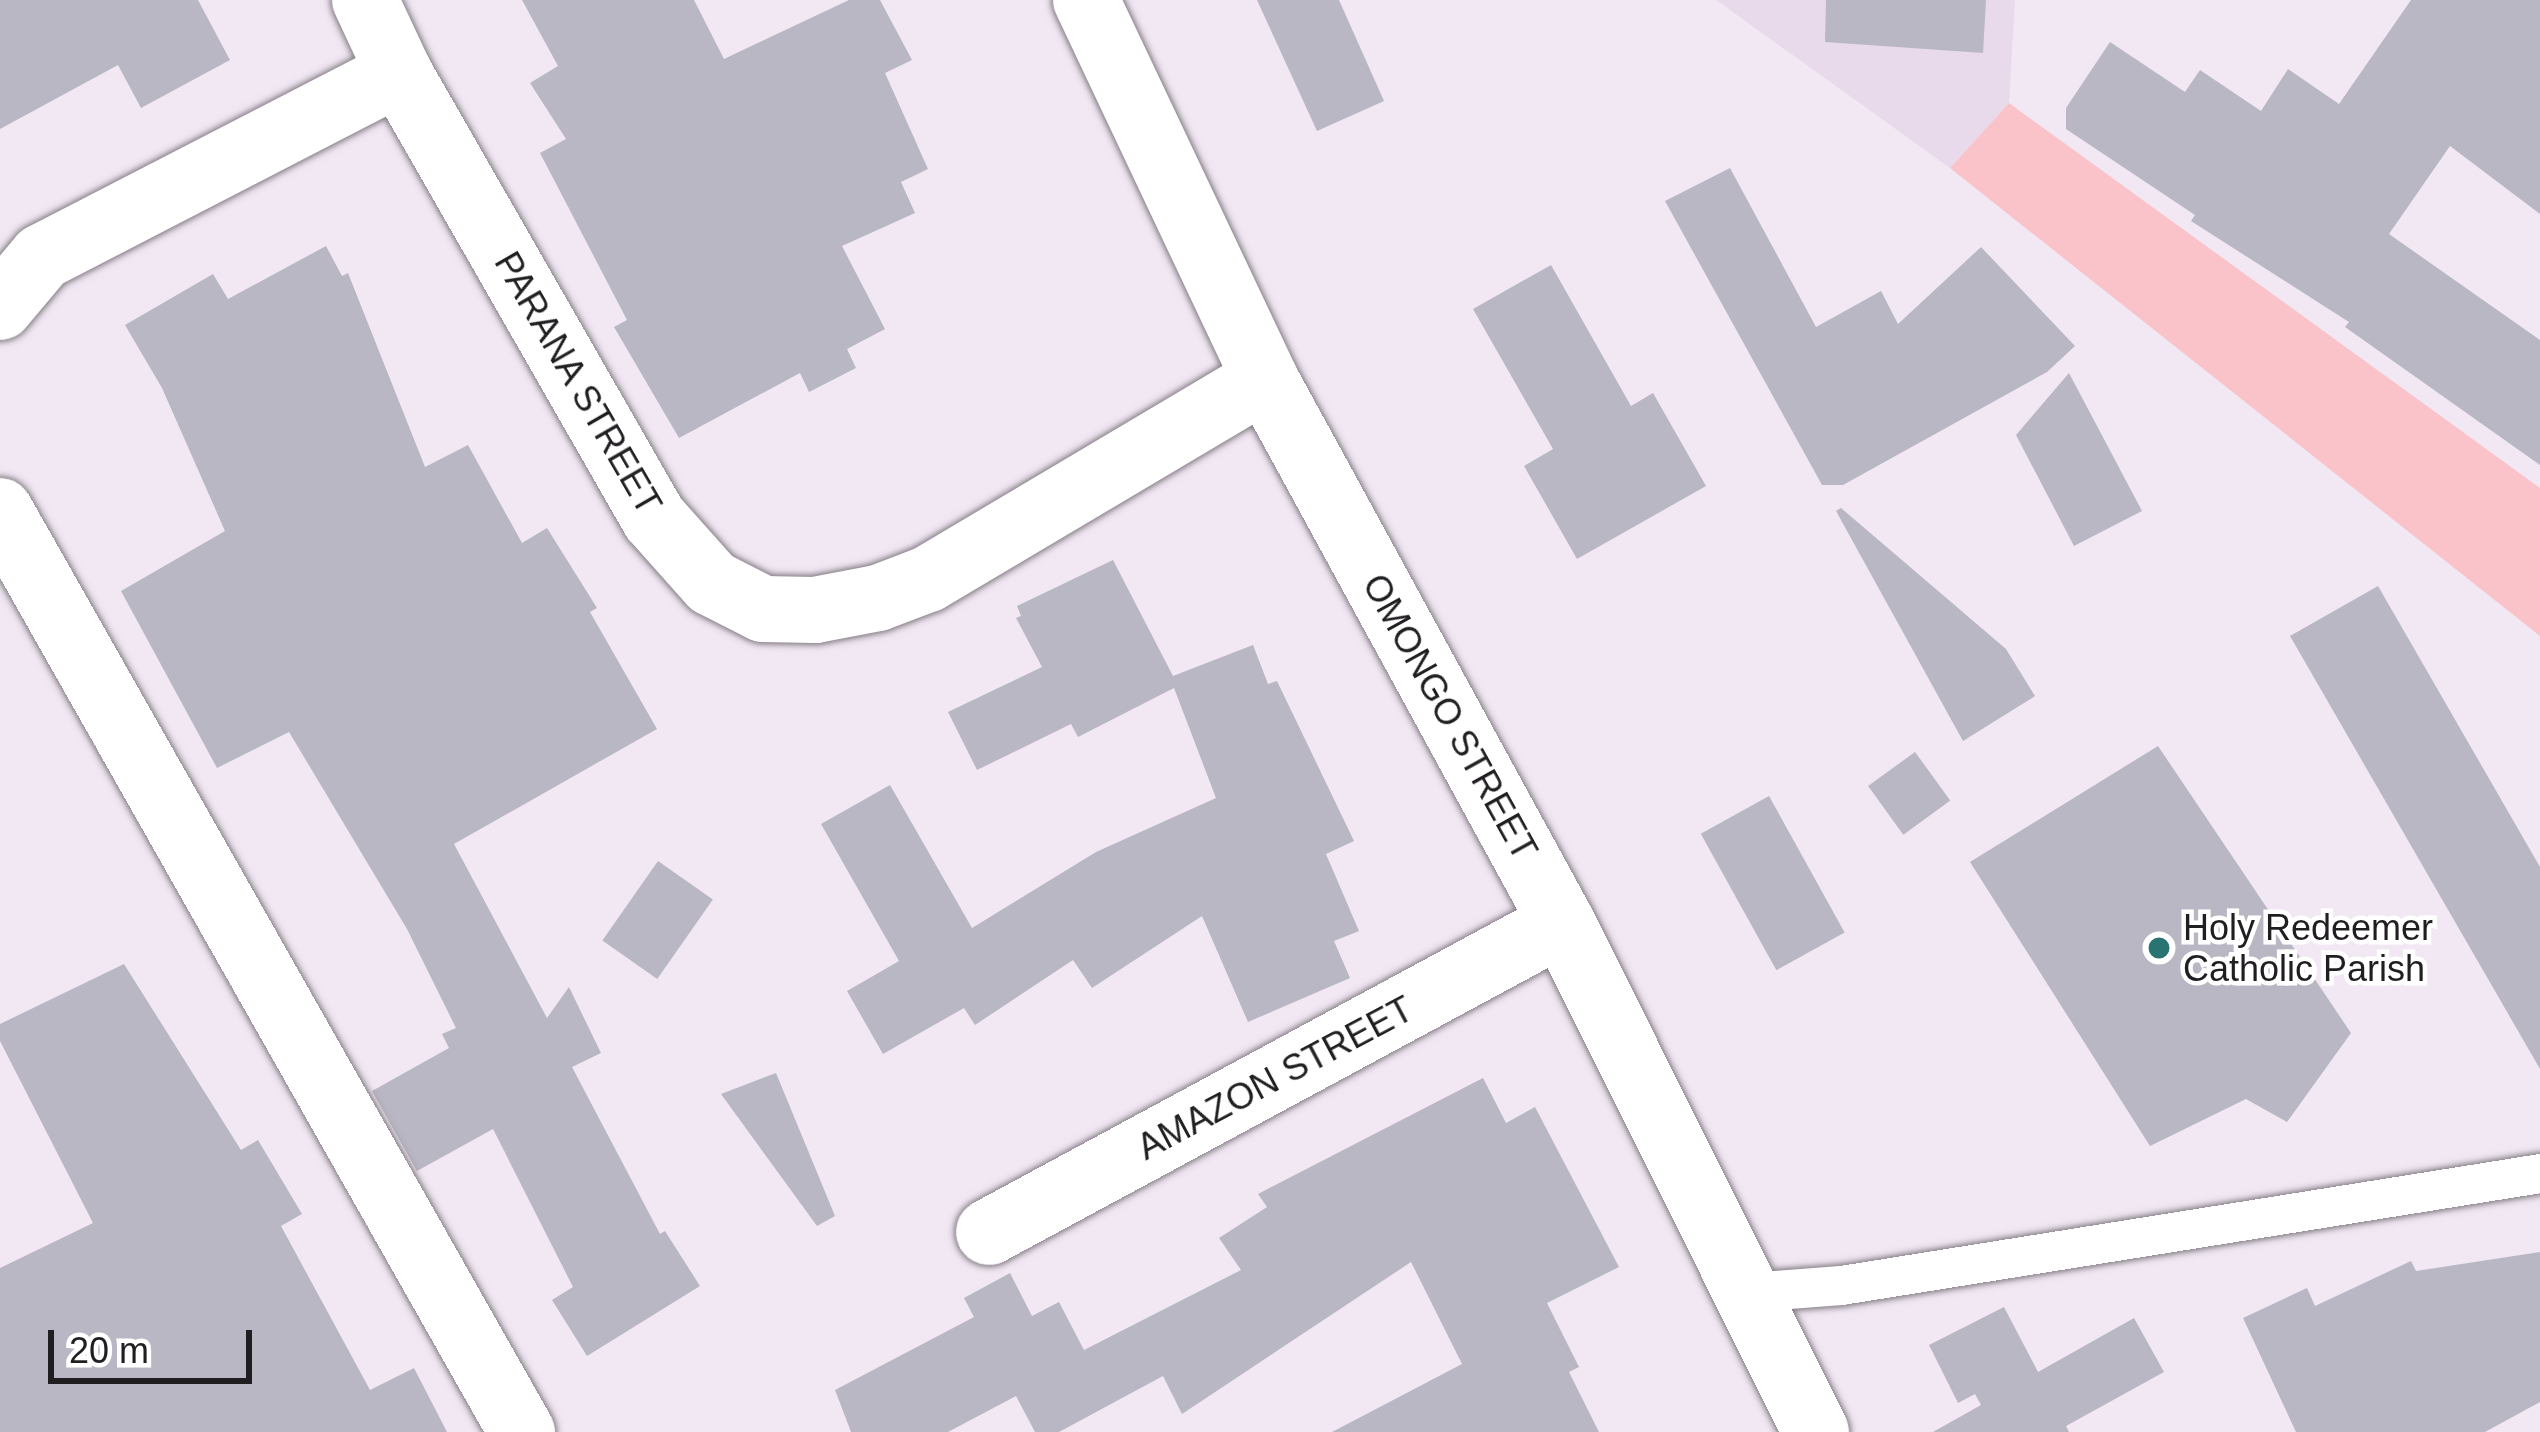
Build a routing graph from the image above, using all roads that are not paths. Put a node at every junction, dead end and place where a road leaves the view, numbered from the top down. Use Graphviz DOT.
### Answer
graph roads {
  1 [pos="365,0"];
  2 [pos="1086,0"];
  3 [pos="399,73"];
  4 [pos="0,307"];
  5 [pos="1265,379"];
  6 [pos="0,511"];
  7 [pos="1562,923"];
  8 [pos="2540,1173"];
  9 [pos="988,1232"];
  10 [pos="1749,1292"];
  11 [pos="522,1432"];
  12 [pos="1816,1432"];
  1 -- 3 [label="street, PARANA STREET"];
  2 -- 5 [label="street, OMONGO STREET"];
  3 -- 4 [label="street"];
  3 -- 5 [label="street, PARANA STREET"];
  5 -- 7 [label="street, OMONGO STREET"];
  6 -- 11 [label="street"];
  7 -- 9 [label="street, AMAZON STREET"];
  7 -- 10 [label="street, OMONGO STREET"];
  8 -- 10 [label="lane"];
  10 -- 12 [label="street, OMONGO STREET"];
}
